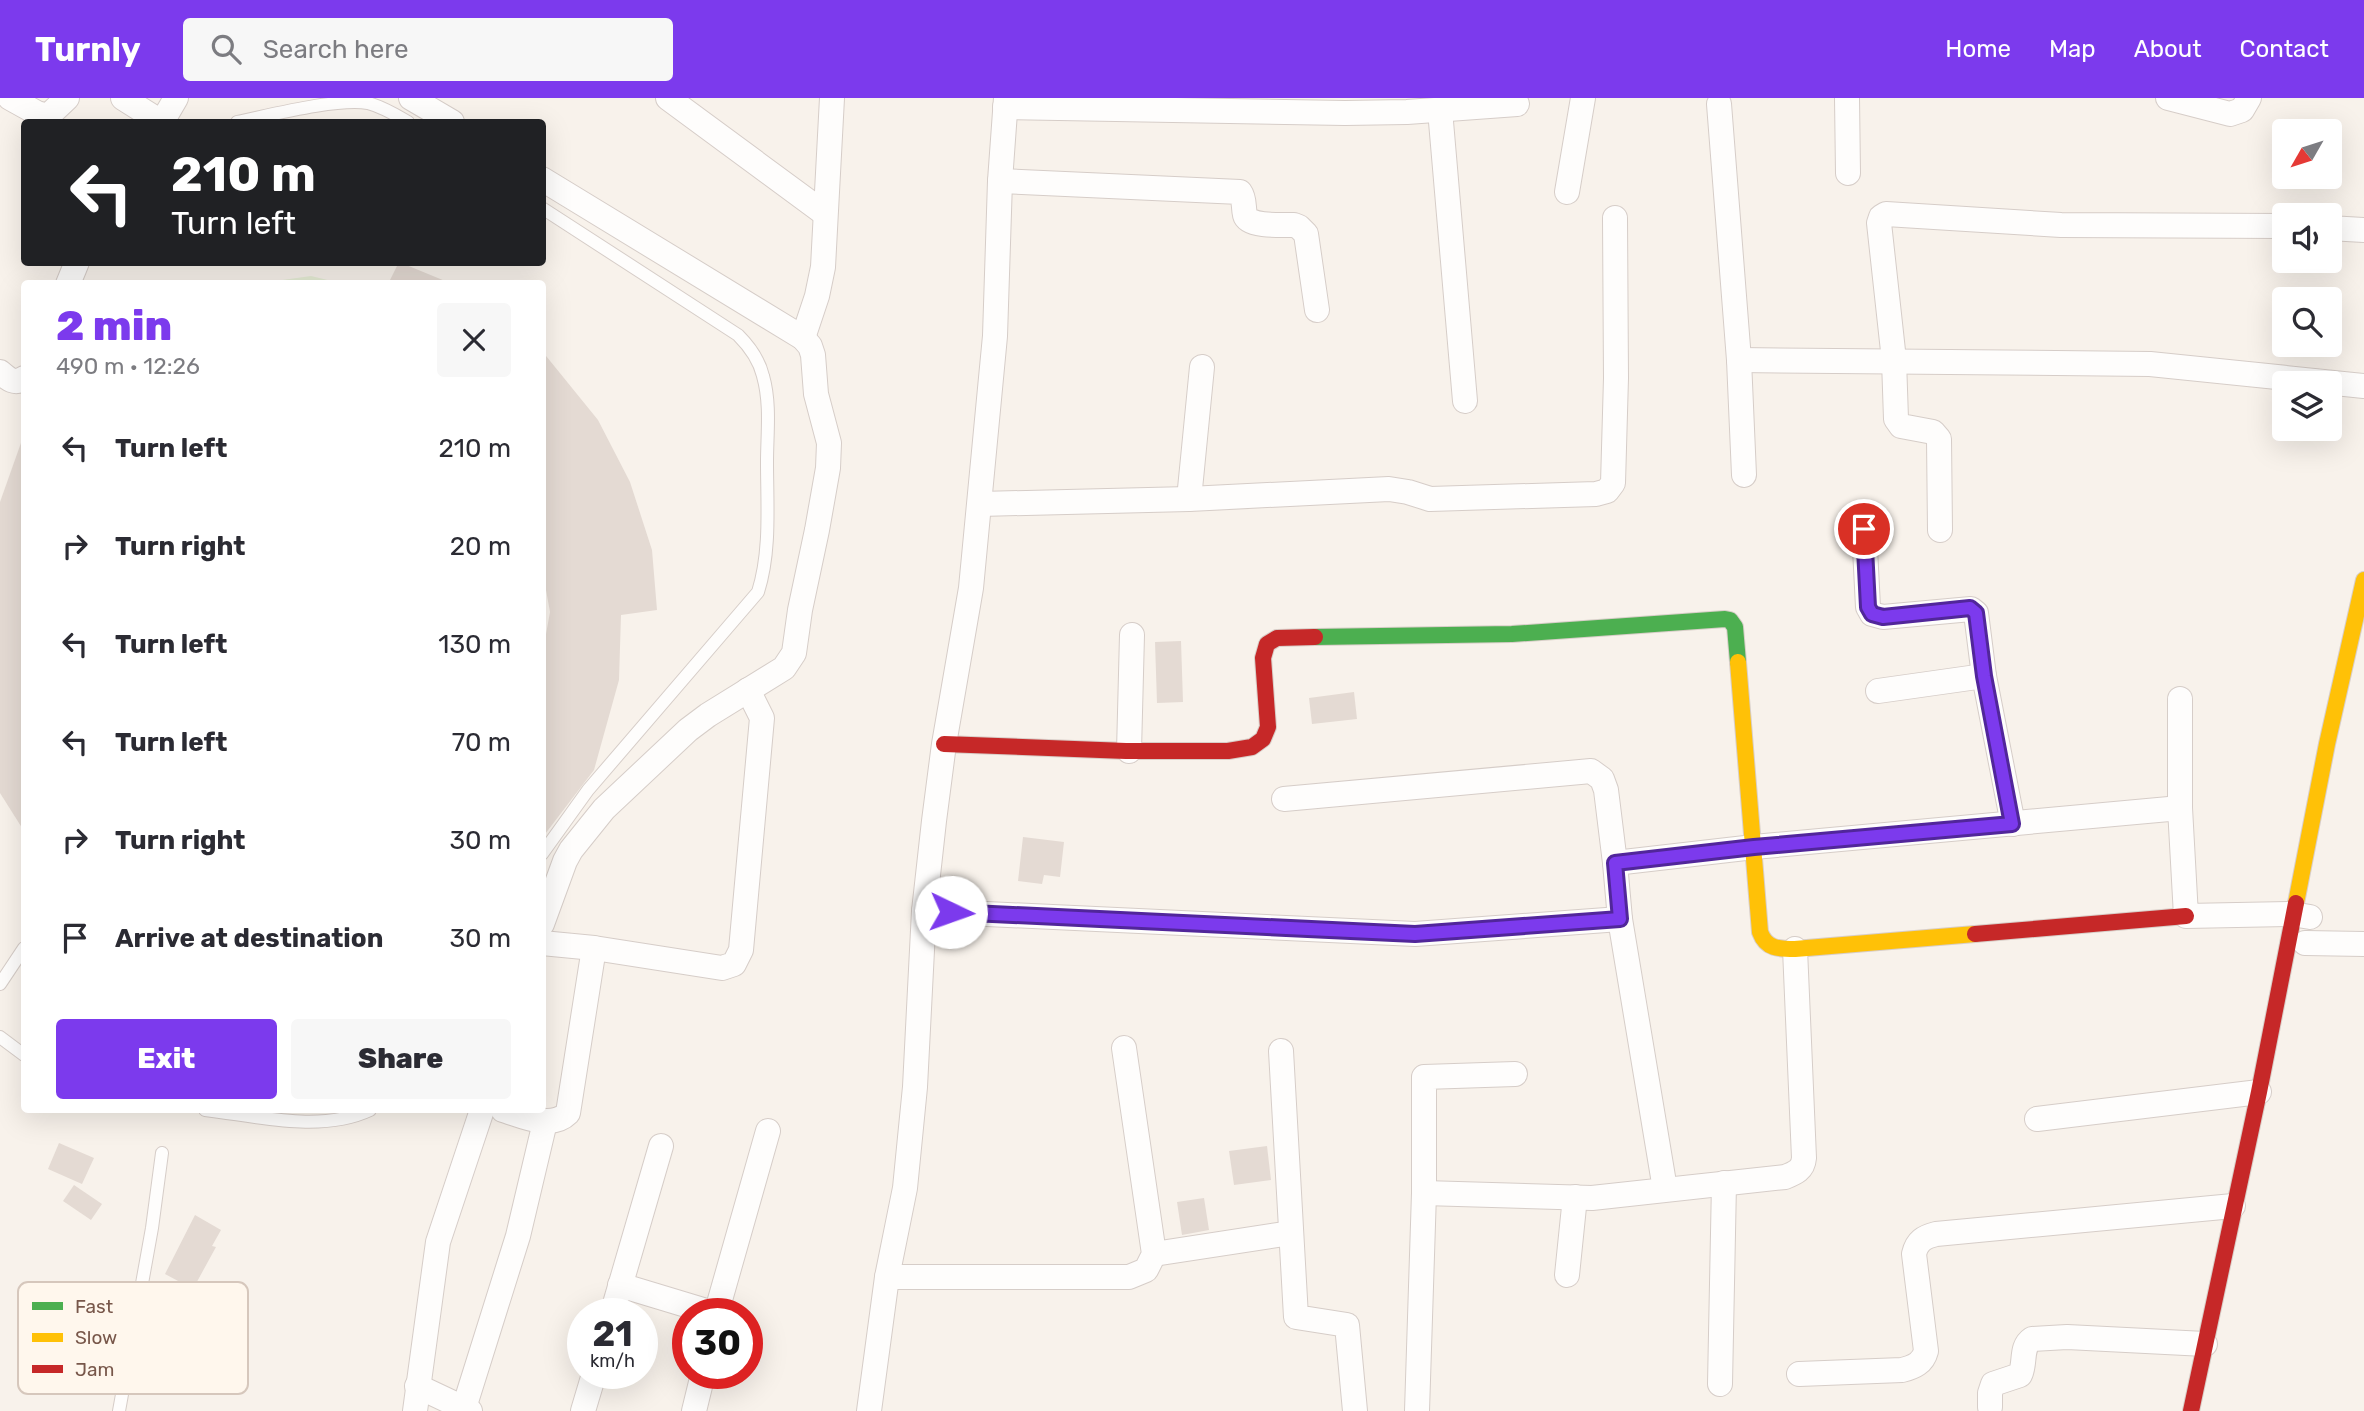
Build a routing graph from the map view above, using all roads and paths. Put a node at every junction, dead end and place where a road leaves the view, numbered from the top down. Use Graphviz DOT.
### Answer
graph roads {
  1 [pos="9,98"];
  2 [pos="67,98"];
  3 [pos="123,98"];
  4 [pos="176,98"];
  5 [pos="411,98"];
  6 [pos="668,98"];
  7 [pos="832,98"];
  8 [pos="1583,98"];
  9 [pos="1847,98"];
  10 [pos="2168,98"];
  11 [pos="2249,98"];
  12 [pos="1006,103"];
  13 [pos="1517,104"];
  14 [pos="1719,104"];
  15 [pos="1440,110"];
  16 [pos="157,119"];
  17 [pos="164,119"];
  18 [pos="251,119"];
  19 [pos="403,119"];
  20 [pos="447,119"];
  21 [pos="1848,173"];
  22 [pos="546,181"];
  23 [pos="1000,181"];
  24 [pos="1567,192"];
  25 [pos="546,211"];
  26 [pos="824,213"];
  27 [pos="1615,218"];
  28 [pos="2272,226"];
  29 [pos="2342,229"];
  30 [pos="2364,230"];
  31 [pos="1317,310"];
  32 [pos="803,338"];
  33 [pos="1739,360"];
  34 [pos="1894,360"];
  35 [pos="1202,367"];
  36 [pos="0,372"];
  37 [pos="21,379"];
  38 [pos="2364,387"];
  39 [pos="1465,401"];
  40 [pos="1744,475"];
  41 [pos="1189,499"];
  42 [pos="979,504"];
  43 [pos="1864,529"];
  44 [pos="1940,530"];
  45 [pos="2364,580"];
  46 [pos="1132,635"];
  47 [pos="1984,676"];
  48 [pos="748,690"];
  49 [pos="1878,691"];
  50 [pos="2180,699"];
  51 [pos="944,744"];
  52 [pos="1129,751"];
  53 [pos="1284,799"];
  54 [pos="2180,808"];
  55 [pos="2012,824"];
  56 [pos="1754,847"];
  57 [pos="546,848"];
  58 [pos="1615,863"];
  59 [pos="924,911"];
  60 [pos="2305,912"];
  61 [pos="546,913"];
  62 [pos="2186,916"];
  63 [pos="1620,919"];
  64 [pos="546,943"];
  65 [pos="2364,944"];
  66 [pos="594,948"];
  67 [pos="1795,949"];
  68 [pos="2304,950"];
  69 [pos="21,952"];
  70 [pos="1,979"];
  71 [pos="0,1037"];
  72 [pos="1124,1048"];
  73 [pos="1281,1051"];
  74 [pos="21,1053"];
  75 [pos="1515,1074"];
  76 [pos="2259,1092"];
  77 [pos="233,1113"];
  78 [pos="363,1113"];
  79 [pos="481,1113"];
  80 [pos="514,1113"];
  81 [pos="2036,1119"];
  82 [pos="545,1122"];
  83 [pos="768,1131"];
  84 [pos="661,1146"];
  85 [pos="162,1153"];
  86 [pos="1724,1183"];
  87 [pos="1664,1189"];
  88 [pos="1424,1193"];
  89 [pos="1575,1198"];
  90 [pos="2233,1206"];
  91 [pos="1291,1233"];
  92 [pos="1154,1255"];
  93 [pos="1567,1275"];
  94 [pos="887,1277"];
  95 [pos="142,1282"];
  96 [pos="620,1285"];
  97 [pos="616,1298"];
  98 [pos="721,1298"];
  99 [pos="672,1301"];
  100 [pos="2205,1344"];
  101 [pos="1799,1374"];
  102 [pos="1720,1384"];
  103 [pos="417,1386"];
  104 [pos="590,1389"];
  105 [pos="699,1389"];
  106 [pos="1990,1407"];
  107 [pos="467,1410"];
  108 [pos="415,1411"];
  109 [pos="583,1411"];
  110 [pos="694,1411"];
  111 [pos="869,1411"];
  112 [pos="1355,1411"];
  113 [pos="1417,1411"];
  114 [pos="2191,1411"];
  1 -- 2 [label="street"];
  3 -- 16 [label="street"];
  4 -- 17 [label="street"];
  5 -- 20 [label="street"];
  6 -- 26 [label="street"];
  7 -- 26 [label="street"];
  8 -- 24 [label="street"];
  9 -- 21 [label="street"];
  10 -- 11 [label="street"];
  12 -- 15 [label="street"];
  12 -- 23 [label="street"];
  13 -- 15 [label="street"];
  14 -- 33 [label="street"];
  15 -- 39 [label="street"];
  18 -- 19 [label="lane"];
  22 -- 32 [label="street"];
  23 -- 31 [label="street"];
  23 -- 42 [label="street"];
  25 -- 57 [label="lane"];
  26 -- 32 [label="street"];
  27 -- 41 [label="street"];
  28 -- 34 [label="street"];
  29 -- 30 [label="street"];
  32 -- 48 [label="street"];
  33 -- 34 [label="street"];
  33 -- 40 [label="street"];
  34 -- 38 [label="street"];
  34 -- 44 [label="street"];
  35 -- 41 [label="street"];
  36 -- 37 [label="street"];
  41 -- 42 [label="street"];
  42 -- 51 [label="street"];
  43 -- 47 [label="street"];
  45 -- 60 [label="street"];
  46 -- 52 [label="street"];
  47 -- 49 [label="street"];
  47 -- 55 [label="street"];
  48 -- 61 [label="street"];
  48 -- 66 [label="street"];
  50 -- 54 [label="street"];
  51 -- 52 [label="street"];
  51 -- 59 [label="street"];
  52 -- 56 [label="street"];
  53 -- 58 [label="street"];
  54 -- 55 [label="street"];
  54 -- 62 [label="street"];
  55 -- 56 [label="street"];
  56 -- 58 [label="street"];
  56 -- 67 [label="street"];
  58 -- 63 [label="street"];
  59 -- 63 [label="street"];
  59 -- 94 [label="street"];
  60 -- 62 [label="street"];
  60 -- 68 [label="street"];
  60 -- 76 [label="street"];
  62 -- 67 [label="street"];
  63 -- 87 [label="street"];
  64 -- 66 [label="street"];
  65 -- 68 [label="street"];
  66 -- 82 [label="street"];
  67 -- 86 [label="street"];
  69 -- 70 [label="lane"];
  71 -- 74 [label="lane"];
  72 -- 92 [label="street"];
  73 -- 91 [label="street"];
  75 -- 88 [label="street"];
  76 -- 81 [label="street"];
  76 -- 90 [label="street"];
  77 -- 78 [label="lane"];
  79 -- 103 [label="street"];
  80 -- 82 [label="street"];
  82 -- 107 [label="street"];
  83 -- 98 [label="street"];
  84 -- 96 [label="street"];
  85 -- 95 [label="lane"];
  86 -- 87 [label="street"];
  86 -- 102 [label="street"];
  87 -- 89 [label="street"];
  88 -- 89 [label="street"];
  88 -- 113 [label="street"];
  89 -- 93 [label="street"];
  90 -- 100 [label="street"];
  90 -- 101 [label="street"];
  91 -- 92 [label="street"];
  91 -- 112 [label="street"];
  92 -- 94 [label="street"];
  94 -- 111 [label="street"];
  96 -- 97 [label="street"];
  96 -- 99 [label="street"];
  100 -- 106 [label="street"];
  100 -- 114 [label="street"];
  103 -- 107 [label="street"];
  103 -- 108 [label="street"];
  104 -- 109 [label="street"];
  105 -- 110 [label="street"];
}
